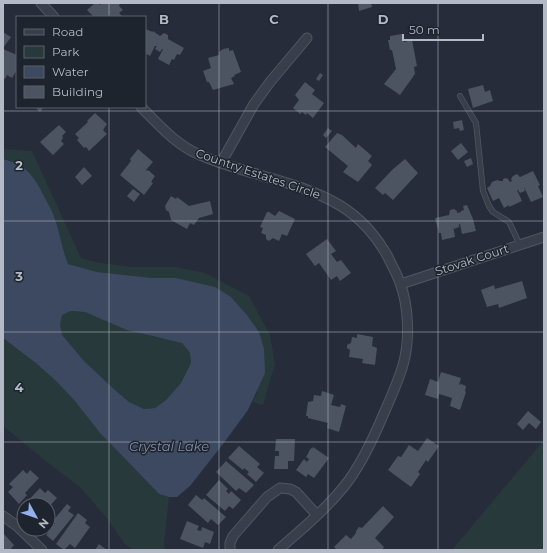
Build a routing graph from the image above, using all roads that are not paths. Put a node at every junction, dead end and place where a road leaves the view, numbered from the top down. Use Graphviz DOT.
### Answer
graph roads {
  1 [pos="41,3"];
  2 [pos="53,16"];
  3 [pos="307,38"];
  4 [pos="460,96"];
  5 [pos="142,108"];
  6 [pos="221,163"];
  7 [pos="544,236"];
  8 [pos="520,245"];
  9 [pos="401,284"];
  10 [pos="317,515"];
  11 [pos="3,516"];
  12 [pos="42,550"];
  13 [pos="230,550"];
  14 [pos="278,550"];
  1 -- 2 [label="street"];
  3 -- 6 [label="street"];
  4 -- 8 [label="lane"];
  5 -- 6 [label="street, Country Estates Circle"];
  6 -- 9 [label="street, Country Estates Circle"];
  7 -- 8 [label="street, Stovak Court"];
  8 -- 9 [label="street, Stovak Court"];
  9 -- 10 [label="street, Country Estates Circle"];
  10 -- 13 [label="street"];
  10 -- 14 [label="street, Country Estates Circle"];
  11 -- 12 [label="street"];
}
